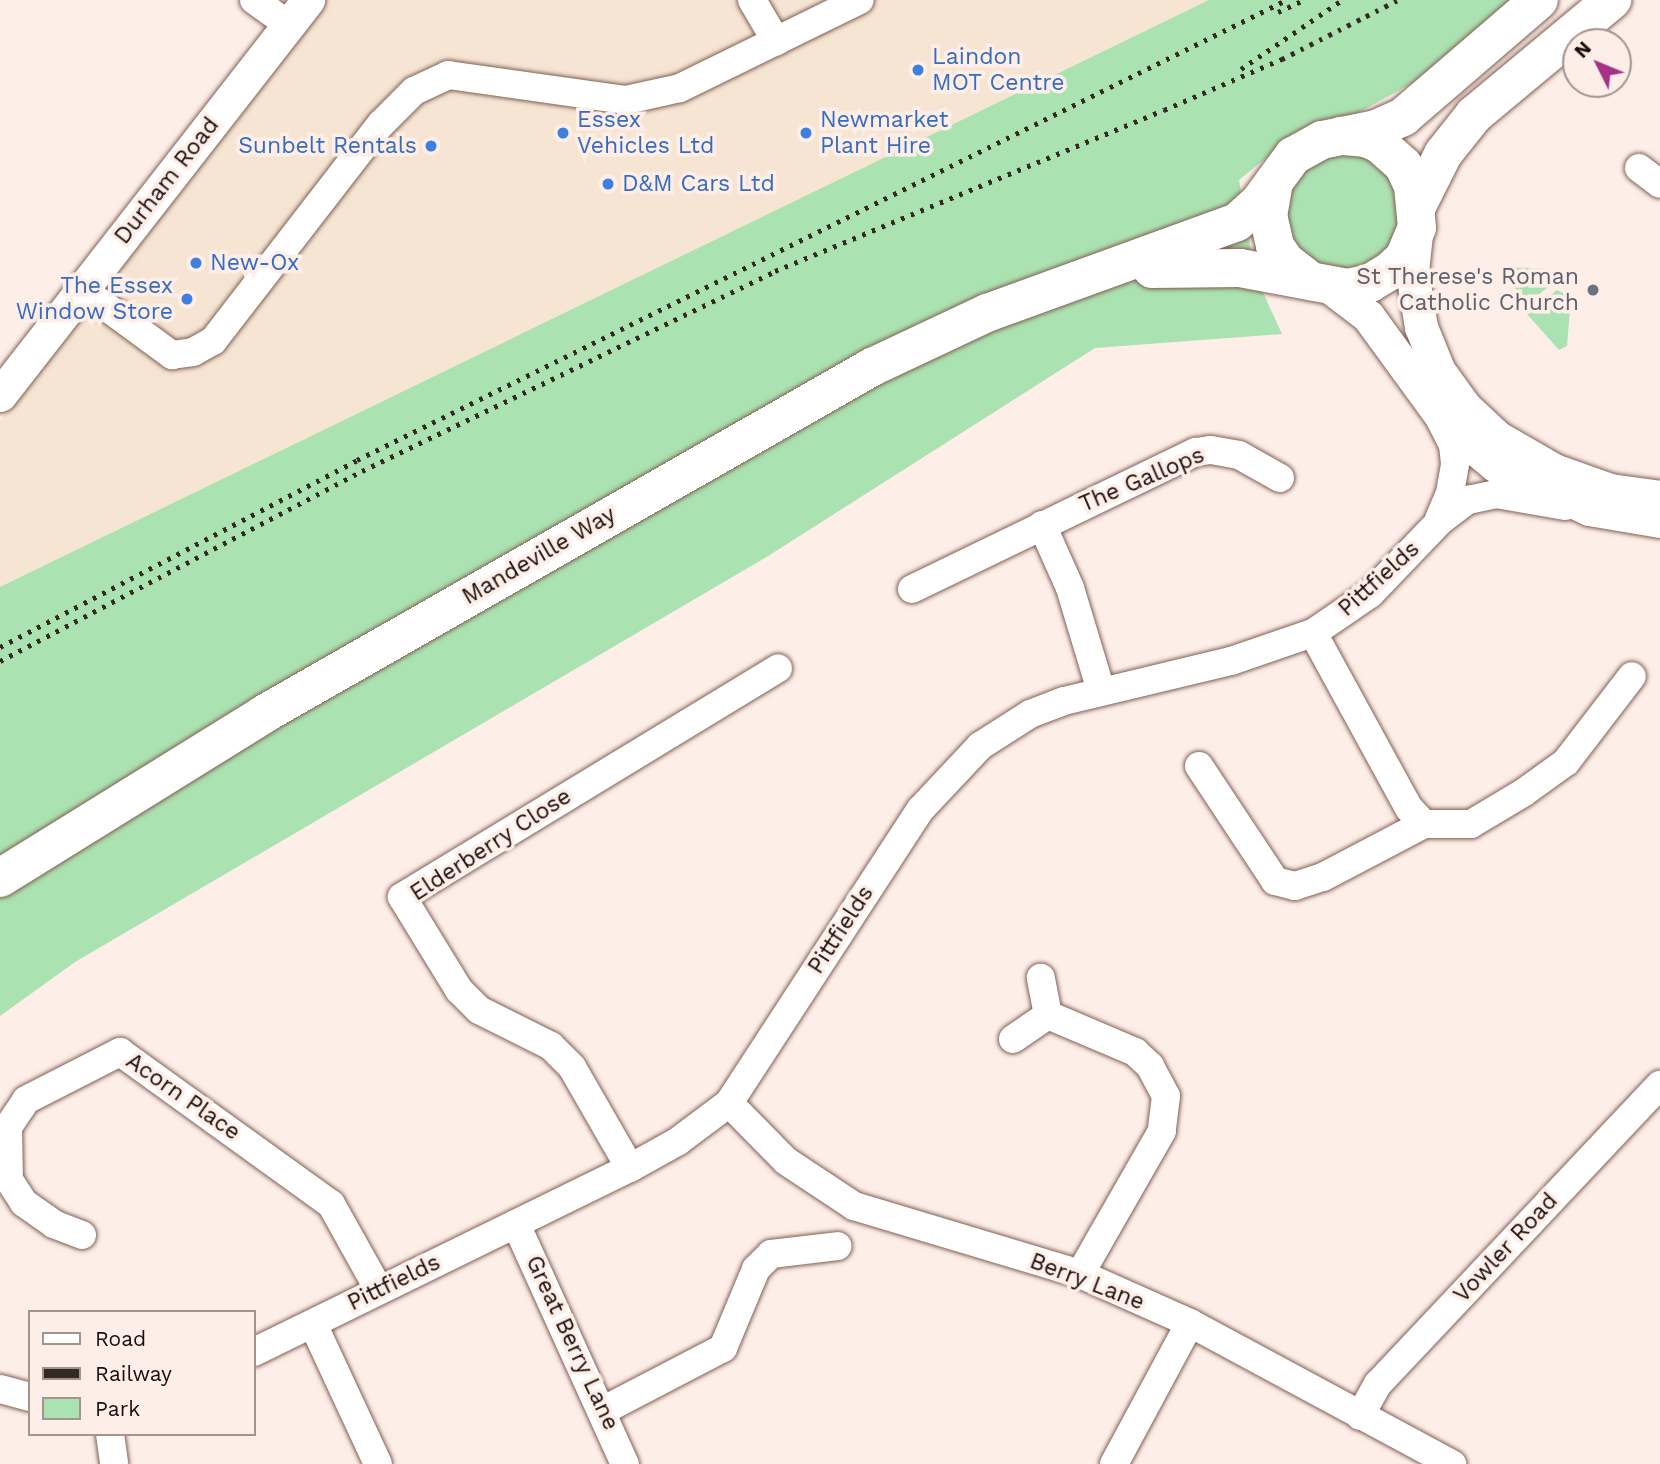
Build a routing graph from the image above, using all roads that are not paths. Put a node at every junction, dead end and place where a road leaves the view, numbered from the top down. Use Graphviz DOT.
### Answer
graph roads {
  1 [pos="254,0"];
  2 [pos="752,0"];
  3 [pos="860,0"];
  4 [pos="1539,0"];
  5 [pos="1612,0"];
  6 [pos="299,13"];
  7 [pos="776,41"];
  8 [pos="1339,136"];
  9 [pos="1274,182"];
  10 [pos="1417,217"];
  11 [pos="1098,276"];
  12 [pos="1321,285"];
  13 [pos="82,289"];
  14 [pos="0,395"];
  15 [pos="1436,413"];
  16 [pos="1280,478"];
  17 [pos="1660,497"];
  18 [pos="1609,514"];
  19 [pos="1660,521"];
  20 [pos="1042,524"];
  21 [pos="1431,530"];
  22 [pos="912,589"];
  23 [pos="1313,633"];
  24 [pos="778,668"];
  25 [pos="1632,676"];
  26 [pos="1101,691"];
  27 [pos="1199,766"];
  28 [pos="1424,824"];
  29 [pos="0,878"];
  30 [pos="1041,978"];
  31 [pos="1048,1015"];
  32 [pos="1013,1039"];
  33 [pos="1660,1086"];
  34 [pos="729,1103"];
  35 [pos="630,1168"];
  36 [pos="516,1224"];
  37 [pos="82,1235"];
  38 [pos="838,1247"];
  39 [pos="1080,1274"];
  40 [pos="379,1290"];
  41 [pos="313,1324"];
  42 [pos="1190,1324"];
  43 [pos="256,1351"];
  44 [pos="0,1389"];
  45 [pos="28,1396"];
  46 [pos="604,1410"];
  47 [pos="1360,1416"];
  48 [pos="110,1436"];
  49 [pos="114,1464"];
  50 [pos="378,1464"];
  51 [pos="625,1464"];
  52 [pos="1114,1464"];
  53 [pos="1452,1464"];
  1 -- 6 [label="street"];
  2 -- 7 [label="street"];
  3 -- 7 [label="street"];
  4 -- 8 [label="main road, Mandeville Way"];
  5 -- 10 [label="main road, Mandeville Way"];
  6 -- 13 [label="street, Durham Road"];
  7 -- 13 [label="street"];
  8 -- 9 [label="main road, Mandeville Way"];
  8 -- 10 [label="main road"];
  9 -- 11 [label="main road, Mandeville Way"];
  9 -- 12 [label="main road, Mandeville Way"];
  10 -- 12 [label="main road, Mandeville Way"];
  10 -- 17 [label="street"];
  11 -- 12 [label="main road, Mandeville Way"];
  11 -- 29 [label="main road, Mandeville Way"];
  12 -- 15 [label="street"];
  13 -- 14 [label="street, Durham Road"];
  15 -- 18 [label="street"];
  15 -- 21 [label="street"];
  16 -- 20 [label="street, The Gallops"];
  18 -- 19 [label="street"];
  18 -- 21 [label="street"];
  20 -- 22 [label="street, The Gallops"];
  20 -- 26 [label="street"];
  21 -- 23 [label="street, Pittfields"];
  23 -- 26 [label="street, Pittfields"];
  23 -- 28 [label="street"];
  24 -- 35 [label="street, Elderberry Close"];
  25 -- 28 [label="street"];
  26 -- 34 [label="street, Pittfields"];
  27 -- 28 [label="street"];
  30 -- 31 [label="street"];
  31 -- 32 [label="street"];
  31 -- 39 [label="street"];
  33 -- 47 [label="street, Vowler Road"];
  34 -- 35 [label="street, Pittfields"];
  34 -- 39 [label="street, Berry Lane"];
  35 -- 36 [label="street, Pittfields"];
  36 -- 40 [label="street, Pittfields"];
  36 -- 46 [label="street, Great Berry Lane"];
  37 -- 40 [label="street, Acorn Place"];
  38 -- 46 [label="street"];
  39 -- 42 [label="street, Berry Lane"];
  40 -- 41 [label="street, Pittfields"];
  41 -- 43 [label="street, Pittfields"];
  41 -- 50 [label="street"];
  42 -- 47 [label="street, Berry Lane"];
  42 -- 52 [label="street"];
  44 -- 45 [label="street"];
  46 -- 51 [label="street, Great Berry Lane"];
  47 -- 53 [label="street, Berry Lane"];
  48 -- 49 [label="street"];
}
